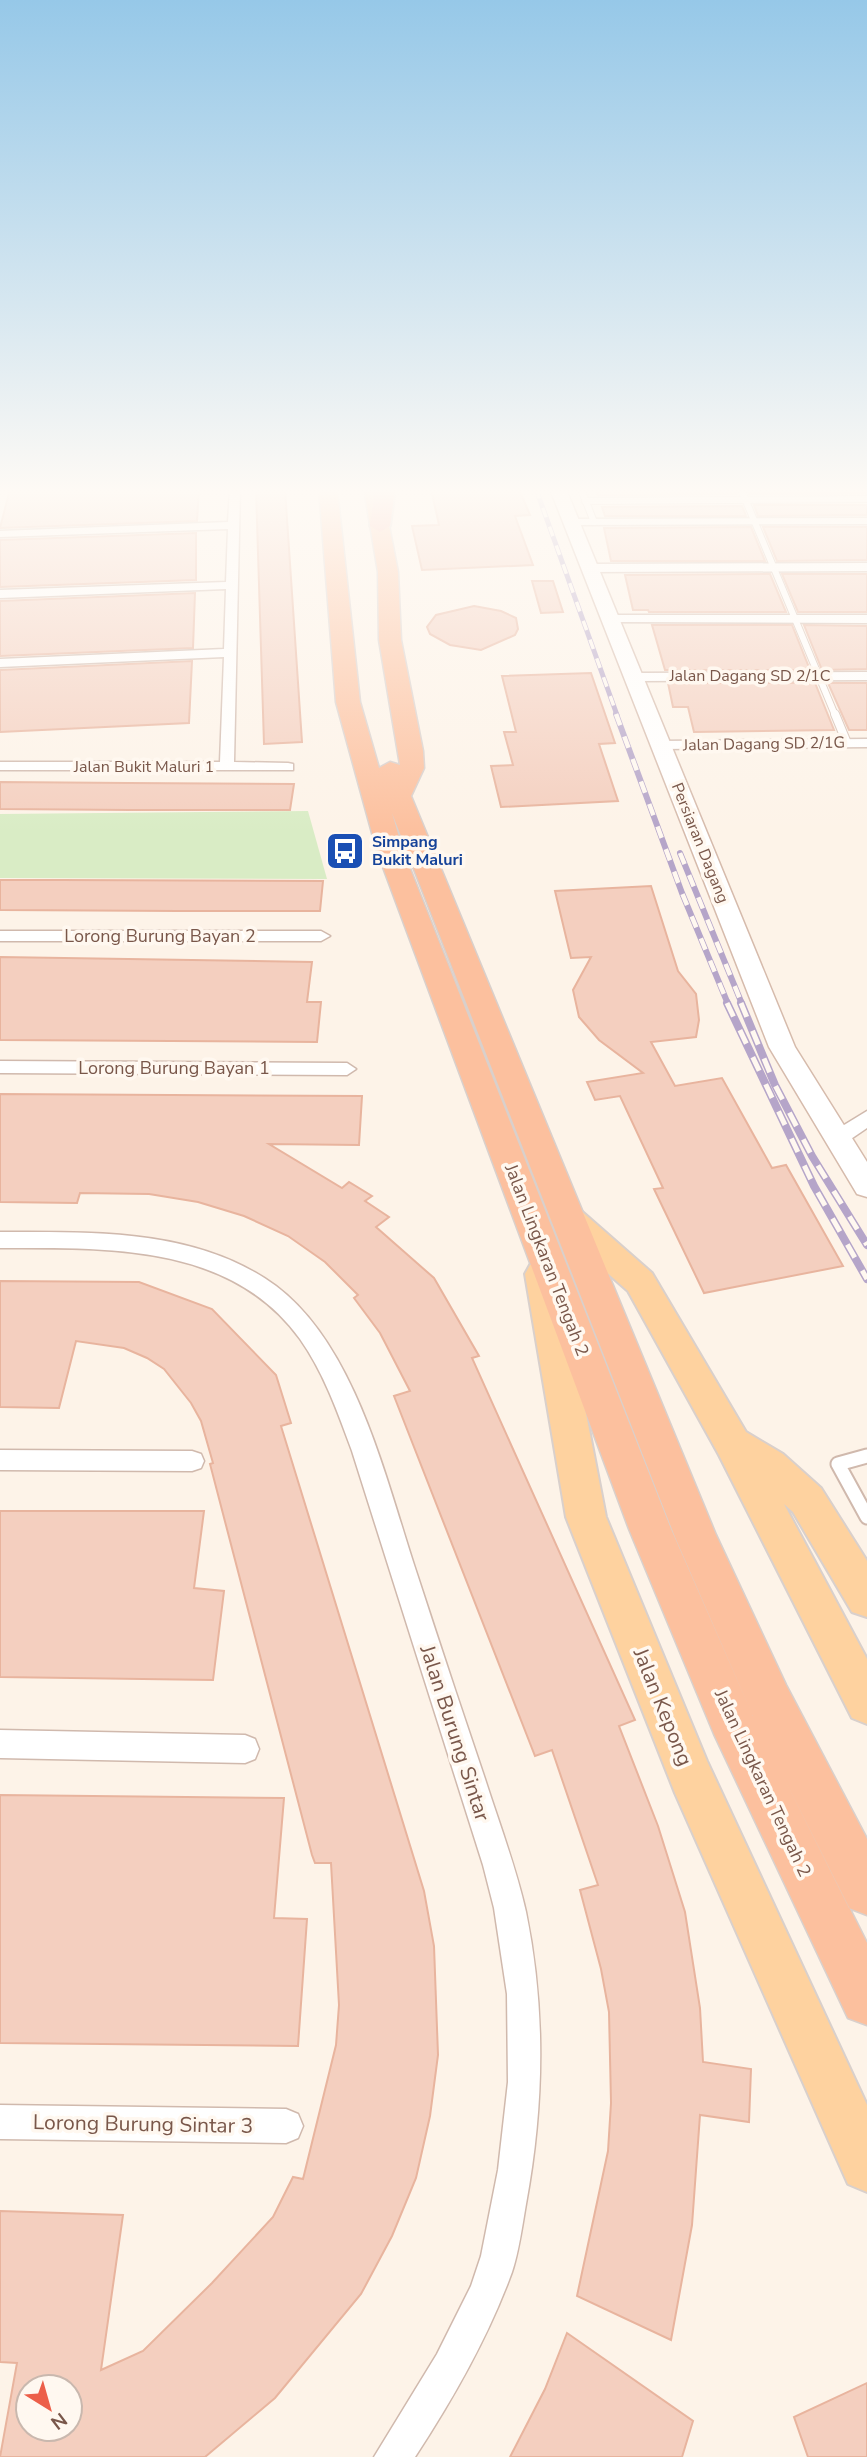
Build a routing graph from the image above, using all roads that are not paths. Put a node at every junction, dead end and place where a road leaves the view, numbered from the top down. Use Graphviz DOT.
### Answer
graph roads {
  1 [pos="232,604"];
  2 [pos="339,604"];
  3 [pos="360,604"];
  4 [pos="389,604"];
  5 [pos="604,604"];
  6 [pos="789,604"];
  7 [pos="610,619"];
  8 [pos="795,619"];
  9 [pos="867,619"];
  10 [pos="362,621"];
  11 [pos="231,653"];
  12 [pos="0,663"];
  13 [pos="819,676"];
  14 [pos="867,676"];
  15 [pos="634,677"];
  16 [pos="847,743"];
  17 [pos="867,743"];
  18 [pos="661,745"];
  19 [pos="384,751"];
  20 [pos="0,766"];
  21 [pos="227,767"];
  22 [pos="288,767"];
  23 [pos="398,796"];
  24 [pos="0,936"];
  25 [pos="321,936"];
  26 [pos="0,1067"];
  27 [pos="347,1069"];
  28 [pos="867,1118"];
  29 [pos="838,1138"];
  30 [pos="867,1186"];
  31 [pos="550,1222"];
  32 [pos="0,1240"];
  33 [pos="732,1443"];
  34 [pos="867,1456"];
  35 [pos="0,1460"];
  36 [pos="192,1461"];
  37 [pos="867,1517"];
  38 [pos="867,1598"];
  39 [pos="867,1703"];
  40 [pos="750,1710"];
  41 [pos="0,1744"];
  42 [pos="245,1749"];
  43 [pos="867,1890"];
  44 [pos="867,1999"];
  45 [pos="0,2122"];
  46 [pos="286,2126"];
  47 [pos="867,2165"];
  48 [pos="393,2457"];
  1 -- 11 [label="street"];
  2 -- 31 [label="highway, Jalan Lingkaran Tengah 2"];
  3 -- 10 [label="highway"];
  4 -- 23 [label="highway"];
  5 -- 7 [label="main road, Persiaran Dagang"];
  6 -- 8 [label="lane"];
  7 -- 8 [label="street"];
  7 -- 15 [label="main road, Persiaran Dagang"];
  8 -- 9 [label="street"];
  8 -- 13 [label="lane"];
  11 -- 12 [label="street"];
  11 -- 21 [label="street"];
  13 -- 14 [label="street, Jalan Dagang SD 2/1C"];
  13 -- 15 [label="street, Jalan Dagang SD 2/1C"];
  13 -- 16 [label="lane"];
  15 -- 18 [label="main road, Persiaran Dagang"];
  16 -- 17 [label="street, Jalan Dagang SD 2/1G"];
  16 -- 18 [label="street, Jalan Dagang SD 2/1G"];
  18 -- 29 [label="main road, Persiaran Dagang"];
  19 -- 23 [label="highway, Jalan Lingkaran Tengah 2"];
  20 -- 21 [label="street, Jalan Bukit Maluri 1"];
  21 -- 22 [label="street, Jalan Bukit Maluri 1"];
  23 -- 31 [label="highway, Jalan Lingkaran Tengah 2"];
  24 -- 25 [label="street, Lorong Burung Bayan 2"];
  26 -- 27 [label="street, Lorong Burung Bayan 1"];
  28 -- 29 [label="street"];
  29 -- 30 [label="main road, Persiaran Dagang"];
  31 -- 33 [label="main road"];
  31 -- 40 [label="highway, Jalan Lingkaran Tengah 2"];
  31 -- 47 [label="main road, Jalan Kepong"];
  32 -- 48 [label="street, Jalan Burung Sintar"];
  33 -- 38 [label="main road"];
  33 -- 39 [label="main road"];
  34 -- 37 [label="lane"];
  35 -- 36 [label="street"];
  40 -- 43 [label="highway, Jalan Lingkaran Tengah 2"];
  40 -- 44 [label="highway, Jalan Lingkaran Tengah 2"];
  41 -- 42 [label="street"];
  45 -- 46 [label="street, Lorong Burung Sintar 3"];
}
